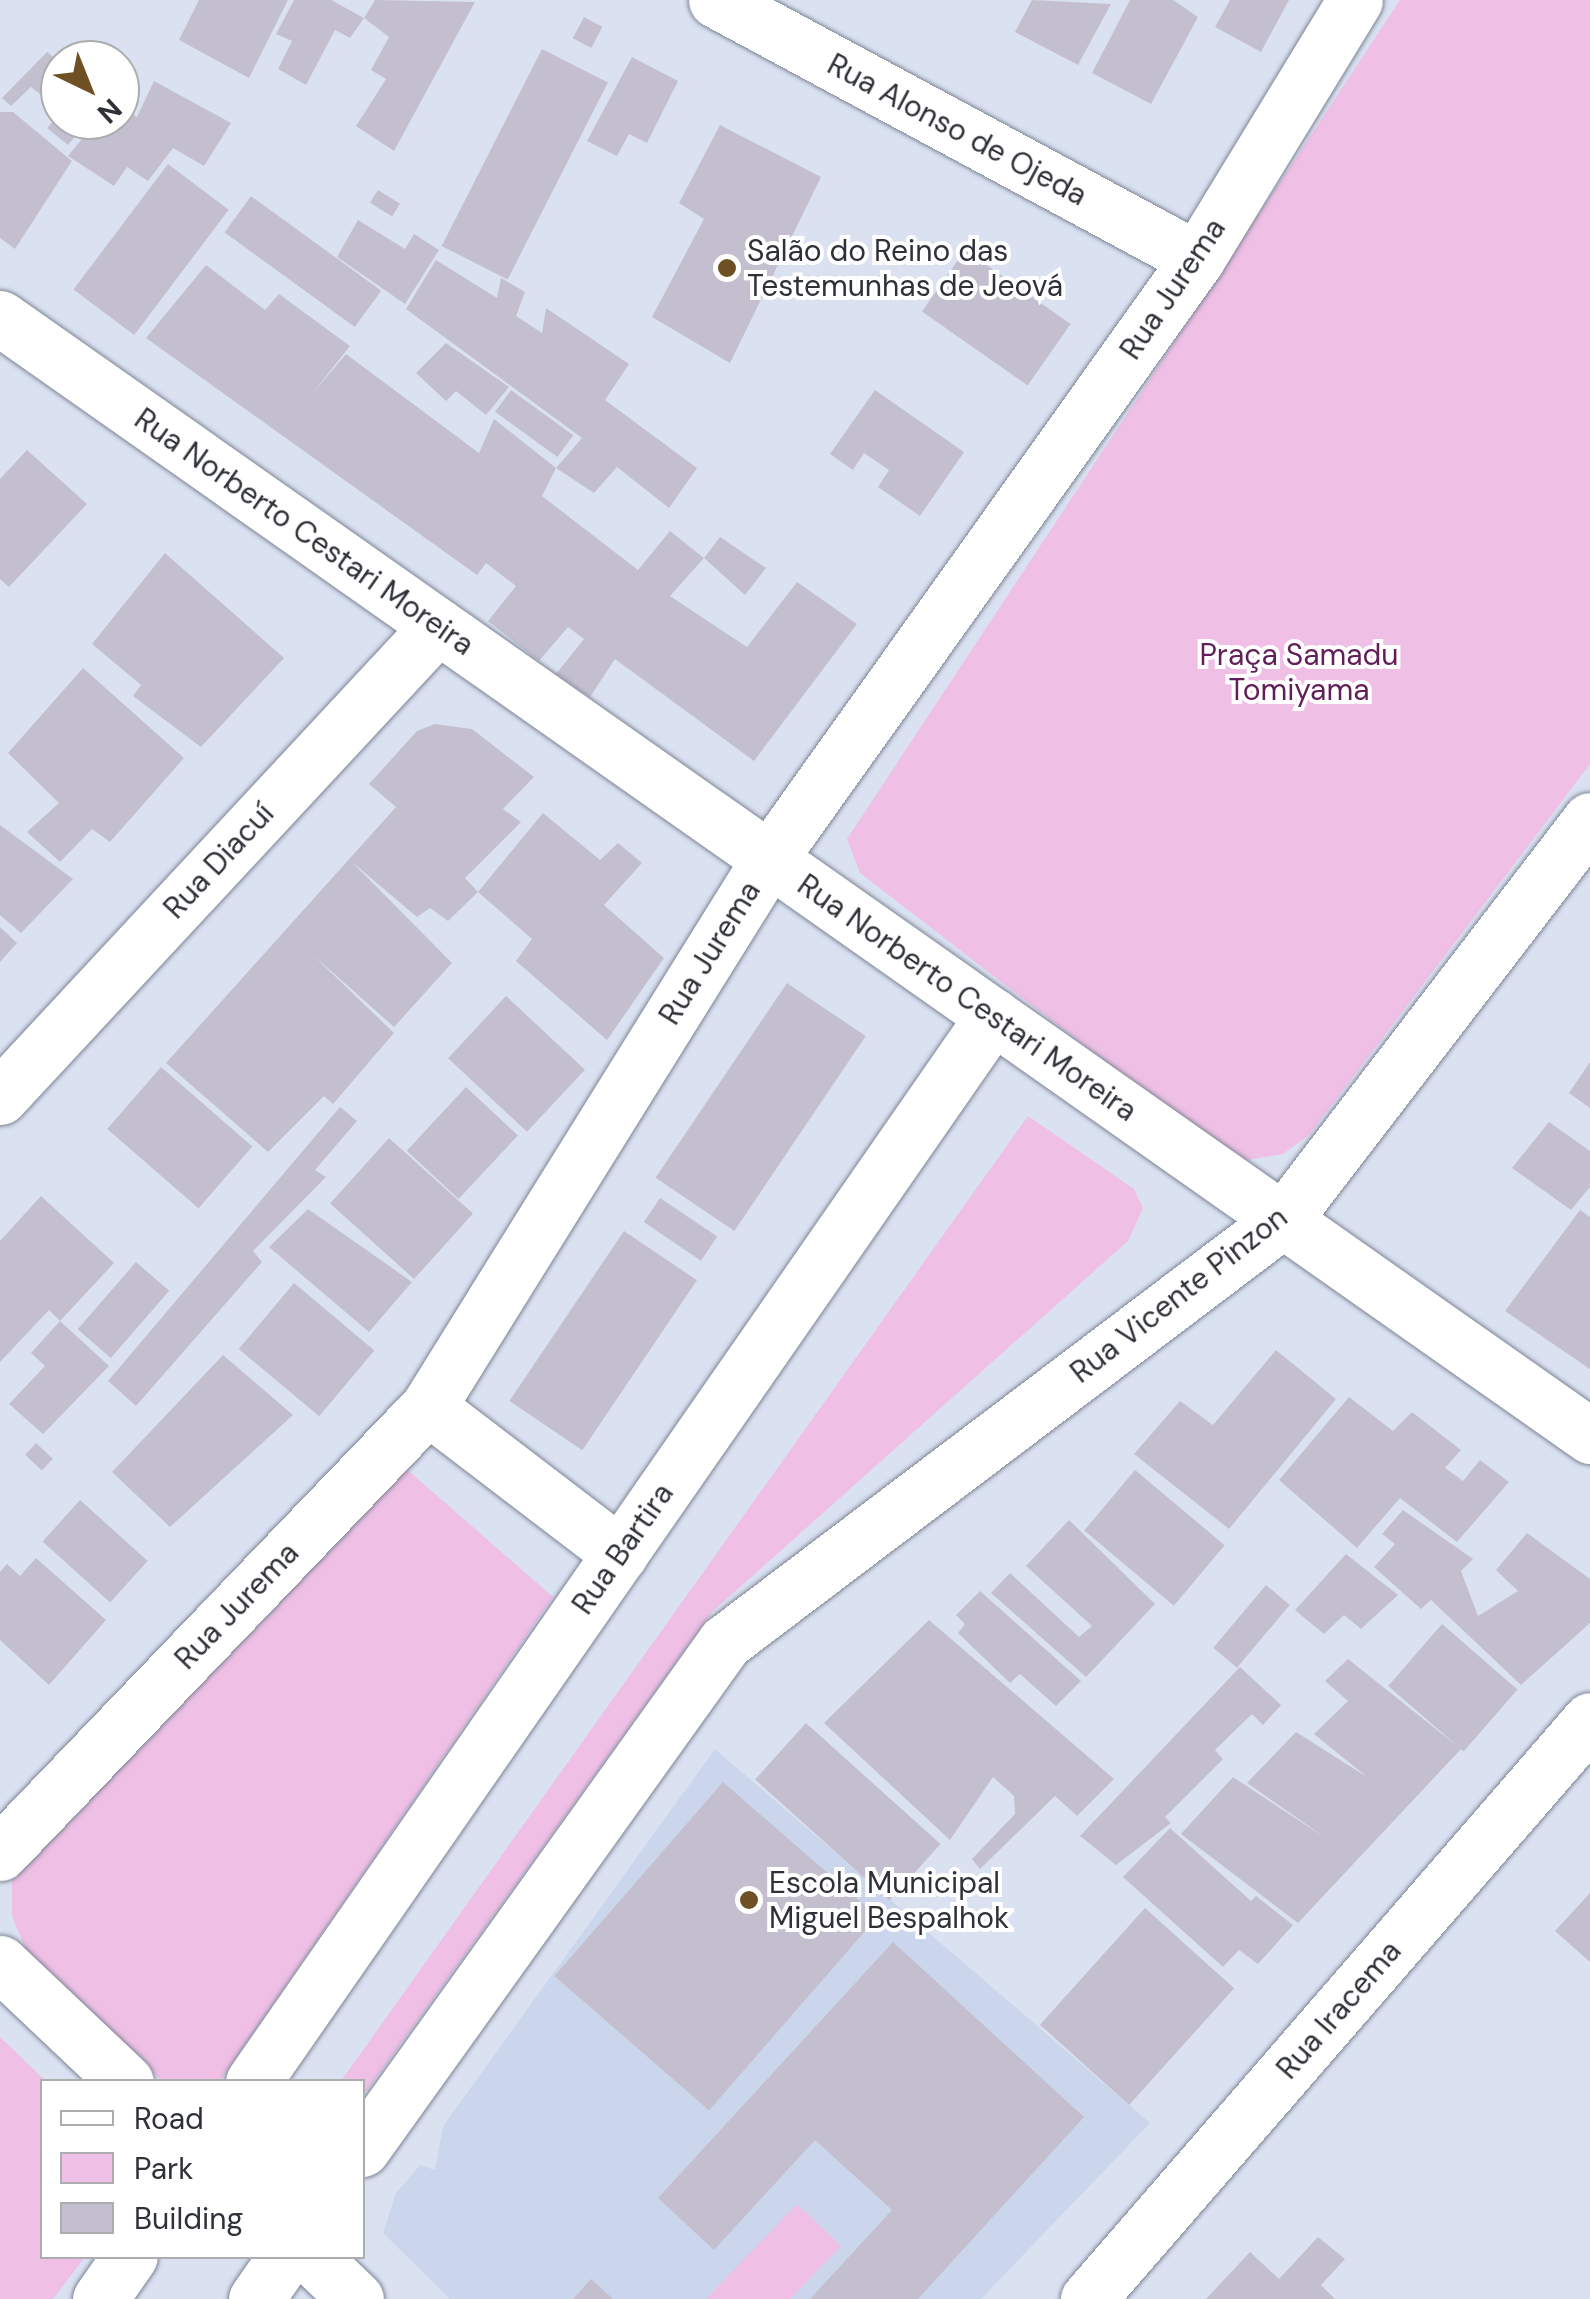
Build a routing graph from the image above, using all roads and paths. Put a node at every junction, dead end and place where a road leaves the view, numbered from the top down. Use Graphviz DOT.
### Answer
graph roads {
  1 [pos="716,0"];
  2 [pos="1355,0"];
  3 [pos="1197,259"];
  4 [pos="0,318"];
  5 [pos="438,626"];
  6 [pos="1590,820"];
  7 [pos="768,859"];
  8 [pos="993,1016"];
  9 [pos="0,1096"];
  10 [pos="1283,1220"];
  11 [pos="428,1407"];
  12 [pos="1590,1436"];
  13 [pos="620,1554"];
  14 [pos="1590,1720"];
  15 [pos="0,1853"];
  16 [pos="0,1963"];
  17 [pos="123,2079"];
  18 [pos="255,2079"];
  19 [pos="365,2145"];
  20 [pos="128,2259"];
  21 [pos="284,2259"];
  22 [pos="314,2259"];
  23 [pos="100,2299"];
  24 [pos="256,2299"];
  25 [pos="356,2299"];
  26 [pos="1088,2299"];
  1 -- 3 [label="street, Rua Alonso de Ojeda"];
  2 -- 3 [label="street, Rua Jurema"];
  3 -- 7 [label="street, Rua Jurema"];
  4 -- 5 [label="street, Rua Norberto Cestari Moreira"];
  5 -- 7 [label="street, Rua Norberto Cestari Moreira"];
  5 -- 9 [label="street, Rua Diacuí"];
  6 -- 10 [label="street, Rua Vicente Pinzon"];
  7 -- 8 [label="street, Rua Norberto Cestari Moreira"];
  7 -- 11 [label="street, Rua Jurema"];
  8 -- 10 [label="street, Rua Norberto Cestari Moreira"];
  8 -- 13 [label="street, Rua Bartira"];
  10 -- 12 [label="street, Rua Norberto Cestari Moreira"];
  10 -- 19 [label="street, Rua Vicente Pinzon"];
  11 -- 13 [label="street"];
  11 -- 15 [label="street, Rua Jurema"];
  13 -- 18 [label="street, Rua Bartira"];
  14 -- 26 [label="street, Rua Iracema"];
  16 -- 17 [label="street"];
  20 -- 23 [label="street"];
  21 -- 24 [label="street"];
  22 -- 25 [label="street"];
}
